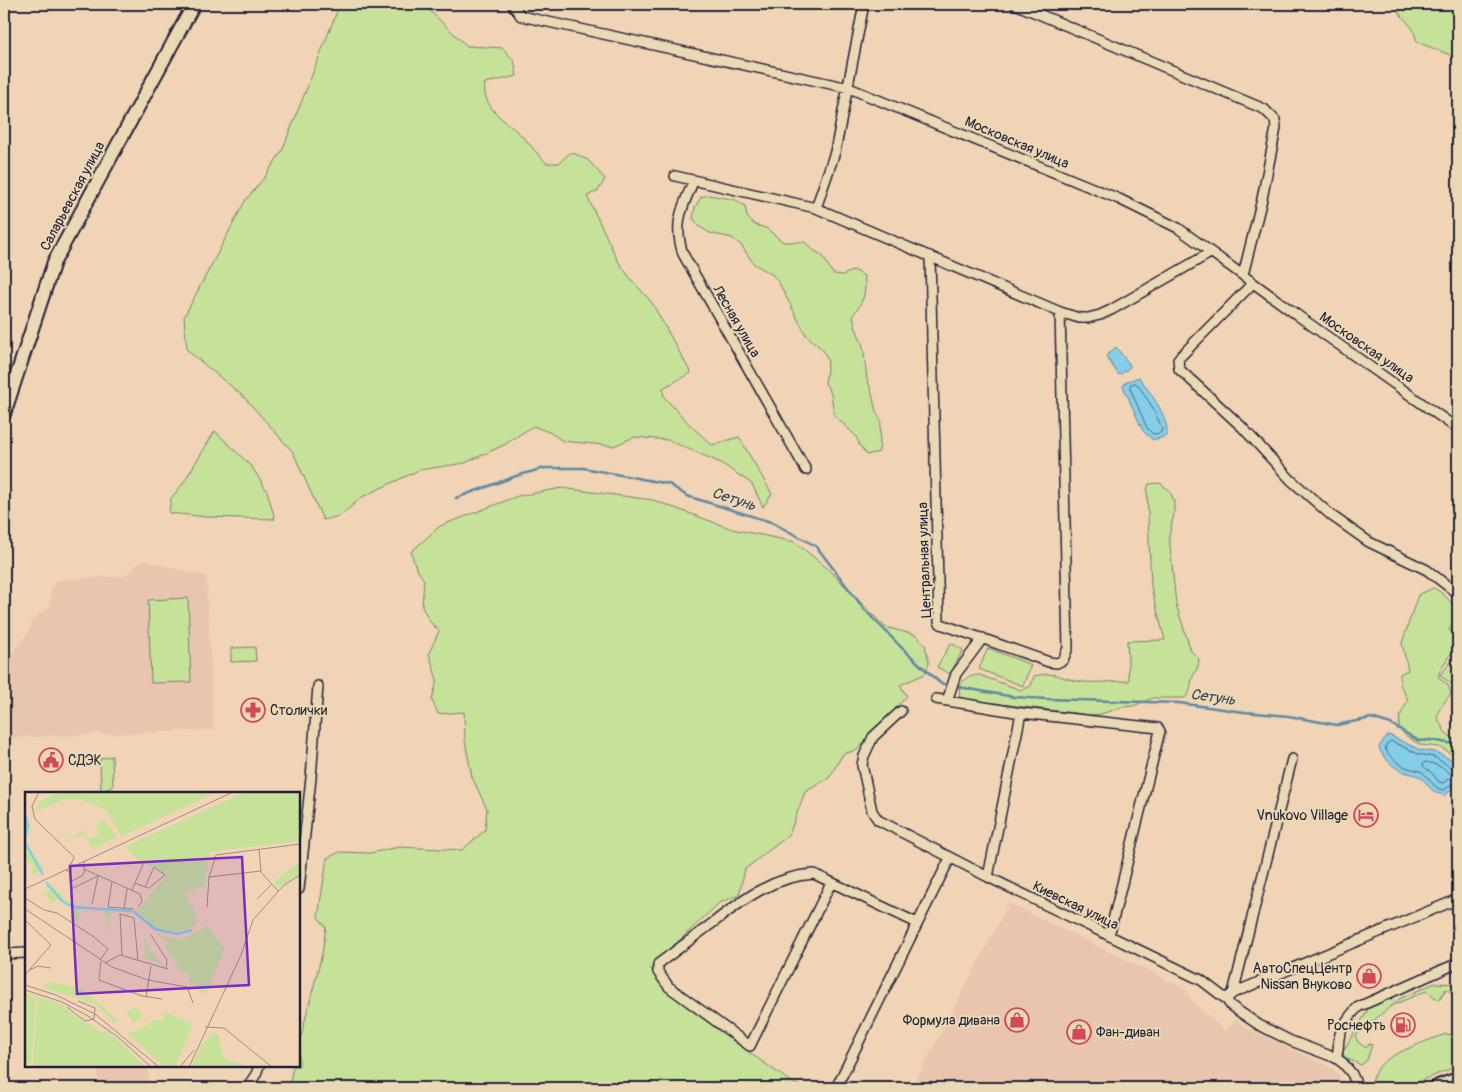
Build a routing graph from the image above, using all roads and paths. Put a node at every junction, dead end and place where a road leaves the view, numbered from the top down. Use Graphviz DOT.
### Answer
graph roads {
  1 [pos="194,4"];
  2 [pos="512,4"];
  3 [pos="864,4"];
  4 [pos="1015,4"];
  5 [pos="849,88"];
  6 [pos="675,176"];
  7 [pos="694,180"];
  8 [pos="816,208"];
  9 [pos="1210,253"];
  10 [pos="930,256"];
  11 [pos="1243,275"];
  12 [pos="1253,283"];
  13 [pos="1060,312"];
  14 [pos="4,414"];
  15 [pos="1458,429"];
  16 [pos="806,470"];
  17 [pos="1458,594"];
  18 [pos="983,638"];
  19 [pos="318,686"];
  20 [pos="936,699"];
  21 [pos="947,702"];
  22 [pos="901,711"];
  23 [pos="1022,713"];
  24 [pos="1292,759"];
  25 [pos="950,858"];
  26 [pos="988,877"];
  27 [pos="300,880"];
  28 [pos="831,883"];
  29 [pos="1458,899"];
  30 [pos="917,923"];
  31 [pos="1109,936"];
  32 [pos="25,953"];
  33 [pos="4,954"];
  34 [pos="1458,963"];
  35 [pos="1229,996"];
  36 [pos="1336,1058"];
  37 [pos="258,1067"];
  38 [pos="1458,1081"];
  39 [pos="247,1088"];
  40 [pos="836,1088"];
  41 [pos="1358,1088"];
  42 [pos="1439,1088"];
  1 -- 14 [label="street, Саларьевская улица"];
  2 -- 5 [label="street, Московская улица"];
  3 -- 5 [label="street"];
  4 -- 11 [label="street"];
  5 -- 8 [label="street"];
  5 -- 9 [label="street, Московская улица"];
  6 -- 7 [label="street"];
  7 -- 8 [label="street"];
  7 -- 16 [label="street, Лесная улица"];
  8 -- 10 [label="street"];
  9 -- 11 [label="street, Московская улица"];
  9 -- 13 [label="street"];
  10 -- 13 [label="street"];
  10 -- 18 [label="street, Центральная улица"];
  11 -- 12 [label="street, Московская улица"];
  12 -- 15 [label="street, Московская улица"];
  12 -- 17 [label="street"];
  13 -- 18 [label="street, Центральная улица"];
  18 -- 21 [label="street"];
  19 -- 27 [label="street"];
  20 -- 21 [label="street"];
  21 -- 23 [label="street"];
  22 -- 25 [label="street, Киевская улица"];
  23 -- 26 [label="street"];
  23 -- 31 [label="street"];
  24 -- 35 [label="street"];
  25 -- 26 [label="street, Киевская улица"];
  25 -- 30 [label="street"];
  26 -- 31 [label="street, Киевская улица"];
  28 -- 28 [label="street"];
  28 -- 30 [label="street"];
  29 -- 35 [label="street"];
  30 -- 40 [label="street"];
  31 -- 35 [label="street, Киевская улица"];
  32 -- 33 [label="street"];
  34 -- 36 [label="street"];
  35 -- 36 [label="street, Киевская улица"];
  36 -- 41 [label="street, Киевская улица"];
  37 -- 39 [label="street"];
  38 -- 42 [label="highway"];
}
